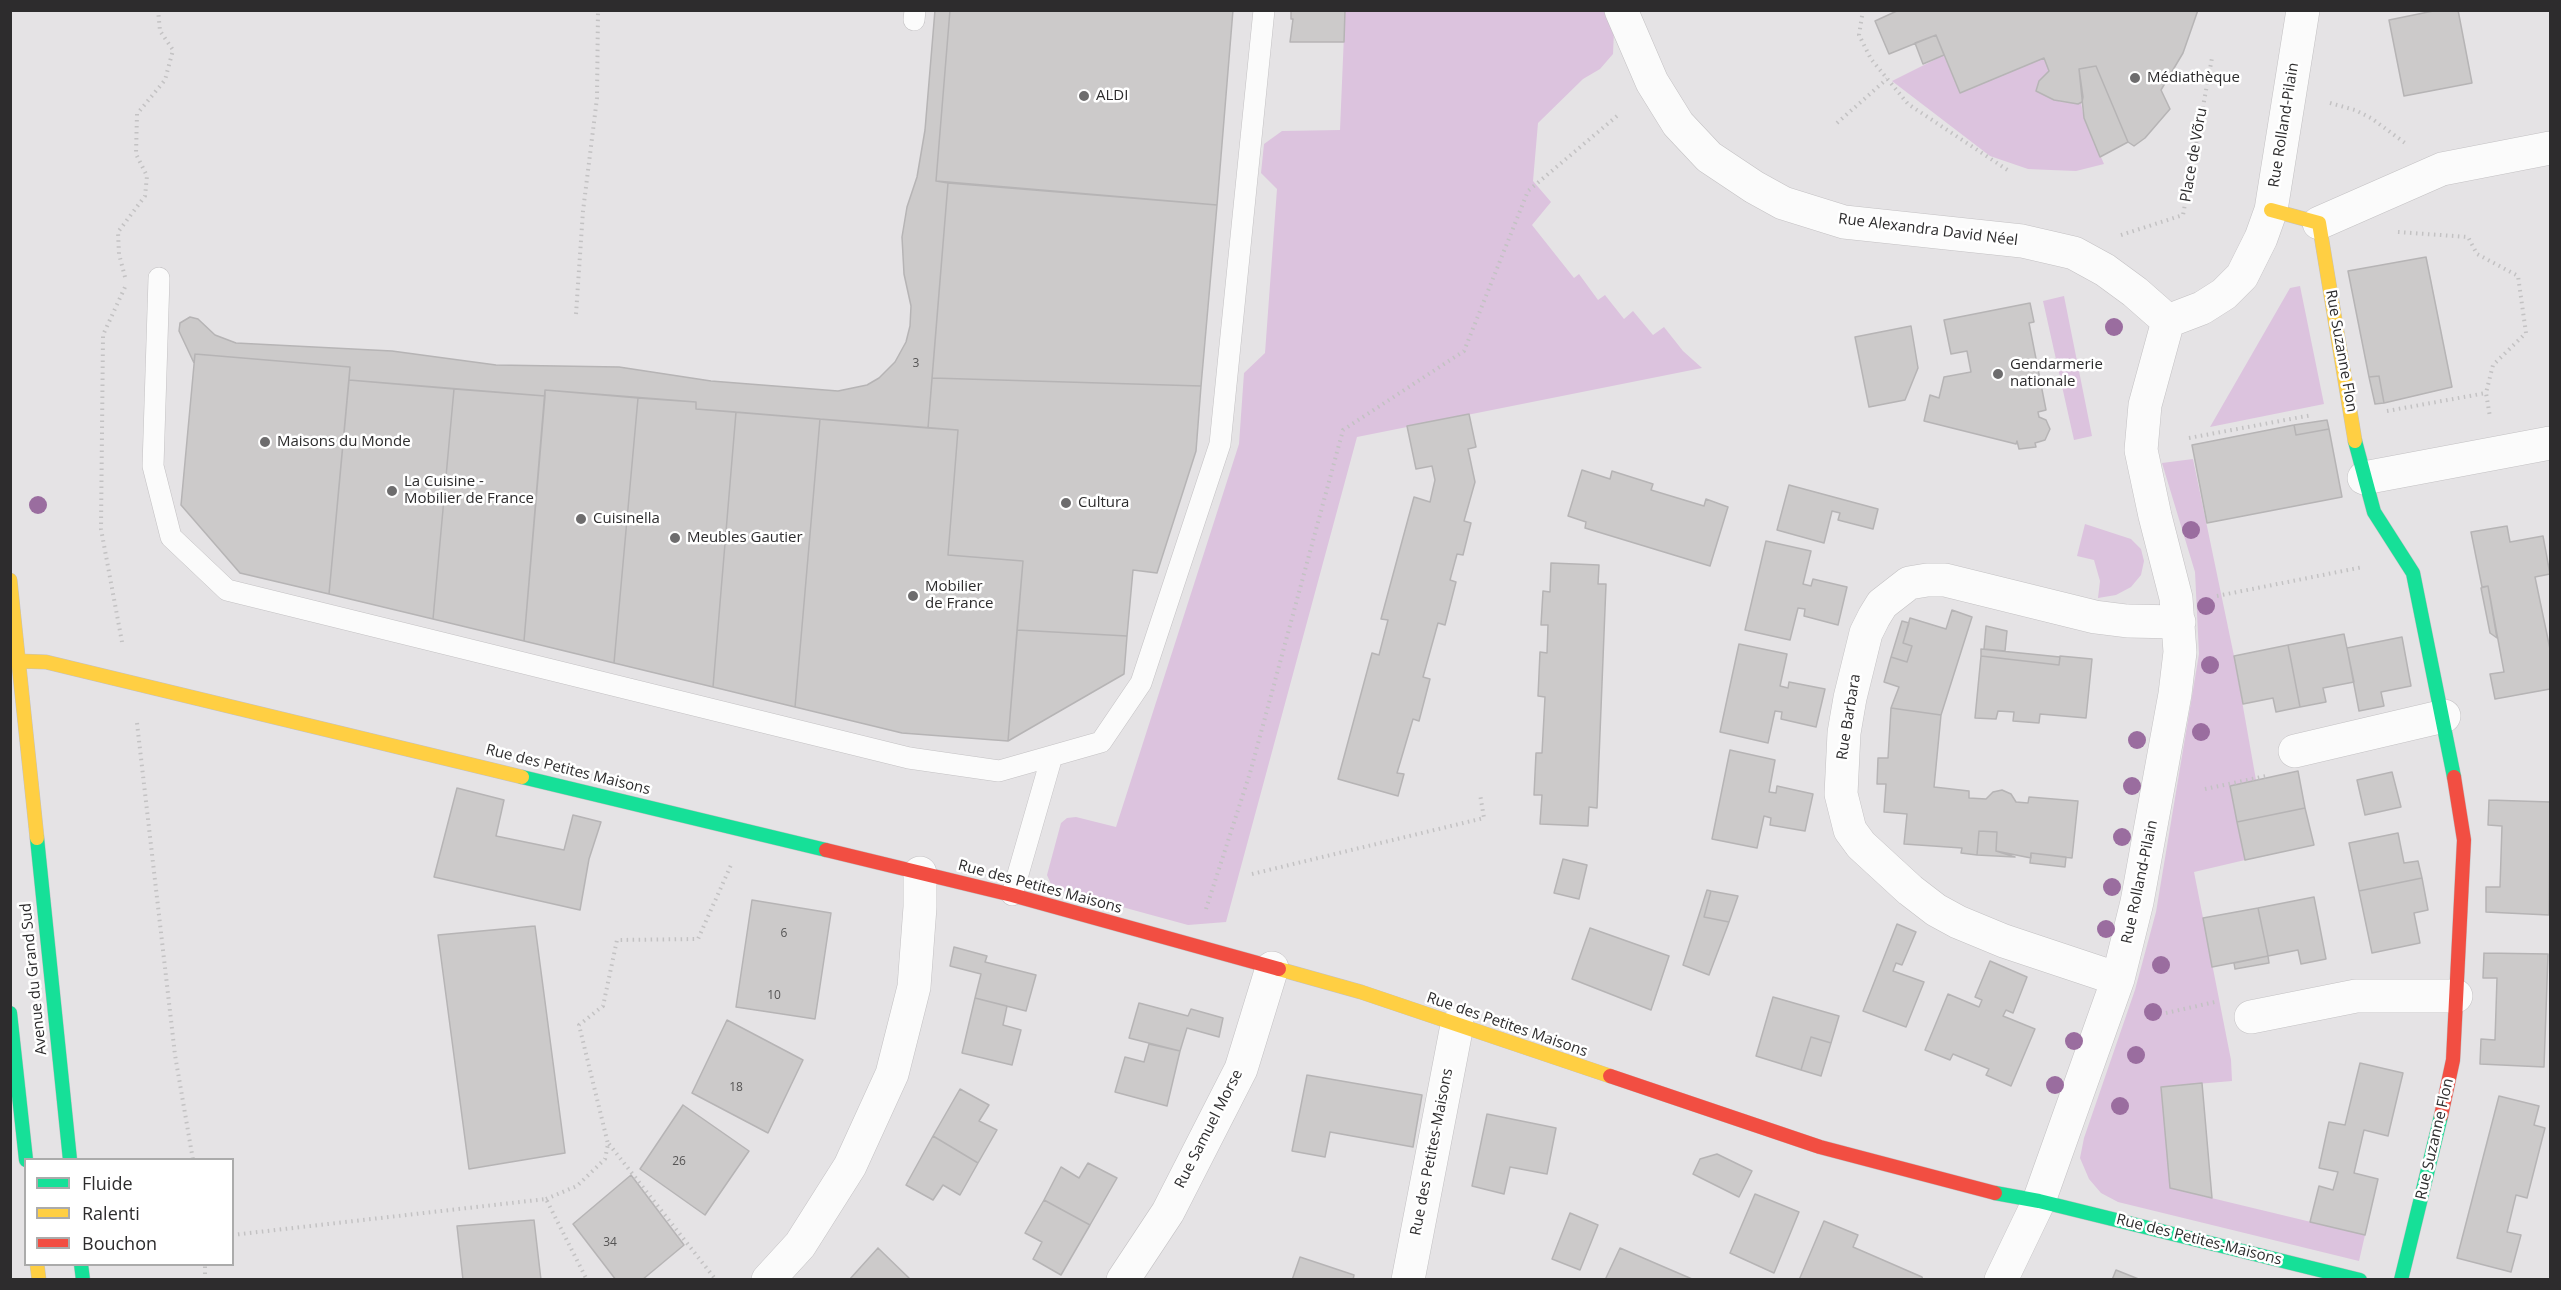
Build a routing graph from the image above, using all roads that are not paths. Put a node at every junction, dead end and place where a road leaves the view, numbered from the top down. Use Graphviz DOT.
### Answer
graph roads {
  1 [pos="1264,10"];
  2 [pos="1621,10"];
  3 [pos="2303,10"];
  4 [pos="2550,148"];
  5 [pos="2319,223"];
  6 [pos="2266,224"];
  7 [pos="159,278"];
  8 [pos="2168,321"];
  9 [pos="2550,442"];
  10 [pos="2364,478"];
  11 [pos="10,580"];
  12 [pos="2179,622"];
  13 [pos="18,661"];
  14 [pos="2444,716"];
  15 [pos="2295,751"];
  16 [pos="1053,756"];
  17 [pos="920,873"];
  18 [pos="1012,895"];
  19 [pos="1272,968"];
  20 [pos="2118,979"];
  21 [pos="2456,996"];
  22 [pos="10,1013"];
  23 [pos="2251,1017"];
  24 [pos="1457,1025"];
  25 [pos="26,1158"];
  26 [pos="70,1158"];
  27 [pos="2039,1201"];
  28 [pos="768,1280"];
  29 [pos="1123,1280"];
  30 [pos="1408,1280"];
  31 [pos="2001,1280"];
  32 [pos="2360,1280"];
  33 [pos="2401,1280"];
  1 -- 16 [label="lane"];
  2 -- 8 [label="street, Rue Alexandra David Néel"];
  3 -- 6 [label="street, Rue Rolland-Pilain"];
  4 -- 5 [label="street"];
  5 -- 6 [label="street"];
  5 -- 10 [label="street, Rue Suzanne Flon"];
  6 -- 8 [label="street"];
  7 -- 16 [label="lane"];
  8 -- 12 [label="street, Rue Rolland-Pilain"];
  9 -- 10 [label="street"];
  10 -- 14 [label="street, Rue Suzanne Flon"];
  11 -- 13 [label="street, Avenue du Grand Sud"];
  12 -- 20 [label="street, Rue Rolland-Pilain"];
  12 -- 20 [label="street, Rue Barbara"];
  13 -- 17 [label="street, Rue des Petites Maisons"];
  13 -- 26 [label="street, Avenue du Grand Sud"];
  14 -- 15 [label="street"];
  14 -- 21 [label="street, Rue Suzanne Flon"];
  16 -- 18 [label="lane"];
  17 -- 18 [label="street, Rue des Petites Maisons"];
  17 -- 28 [label="street"];
  18 -- 19 [label="street, Rue des Petites Maisons"];
  19 -- 24 [label="street, Rue des Petites Maisons"];
  19 -- 29 [label="street, Rue Samuel Morse"];
  20 -- 27 [label="street, Rue Rolland-Pilain"];
  21 -- 23 [label="street"];
  21 -- 33 [label="street, Rue Suzanne Flon"];
  22 -- 25 [label="street, Avenue du Grand Sud"];
  24 -- 27 [label="street, Rue des Petites Maisons"];
  24 -- 30 [label="street, Rue des Petites-Maisons"];
  27 -- 31 [label="street, Rue Rolland-Pilain"];
  27 -- 32 [label="street, Rue des Petites-Maisons"];
}
